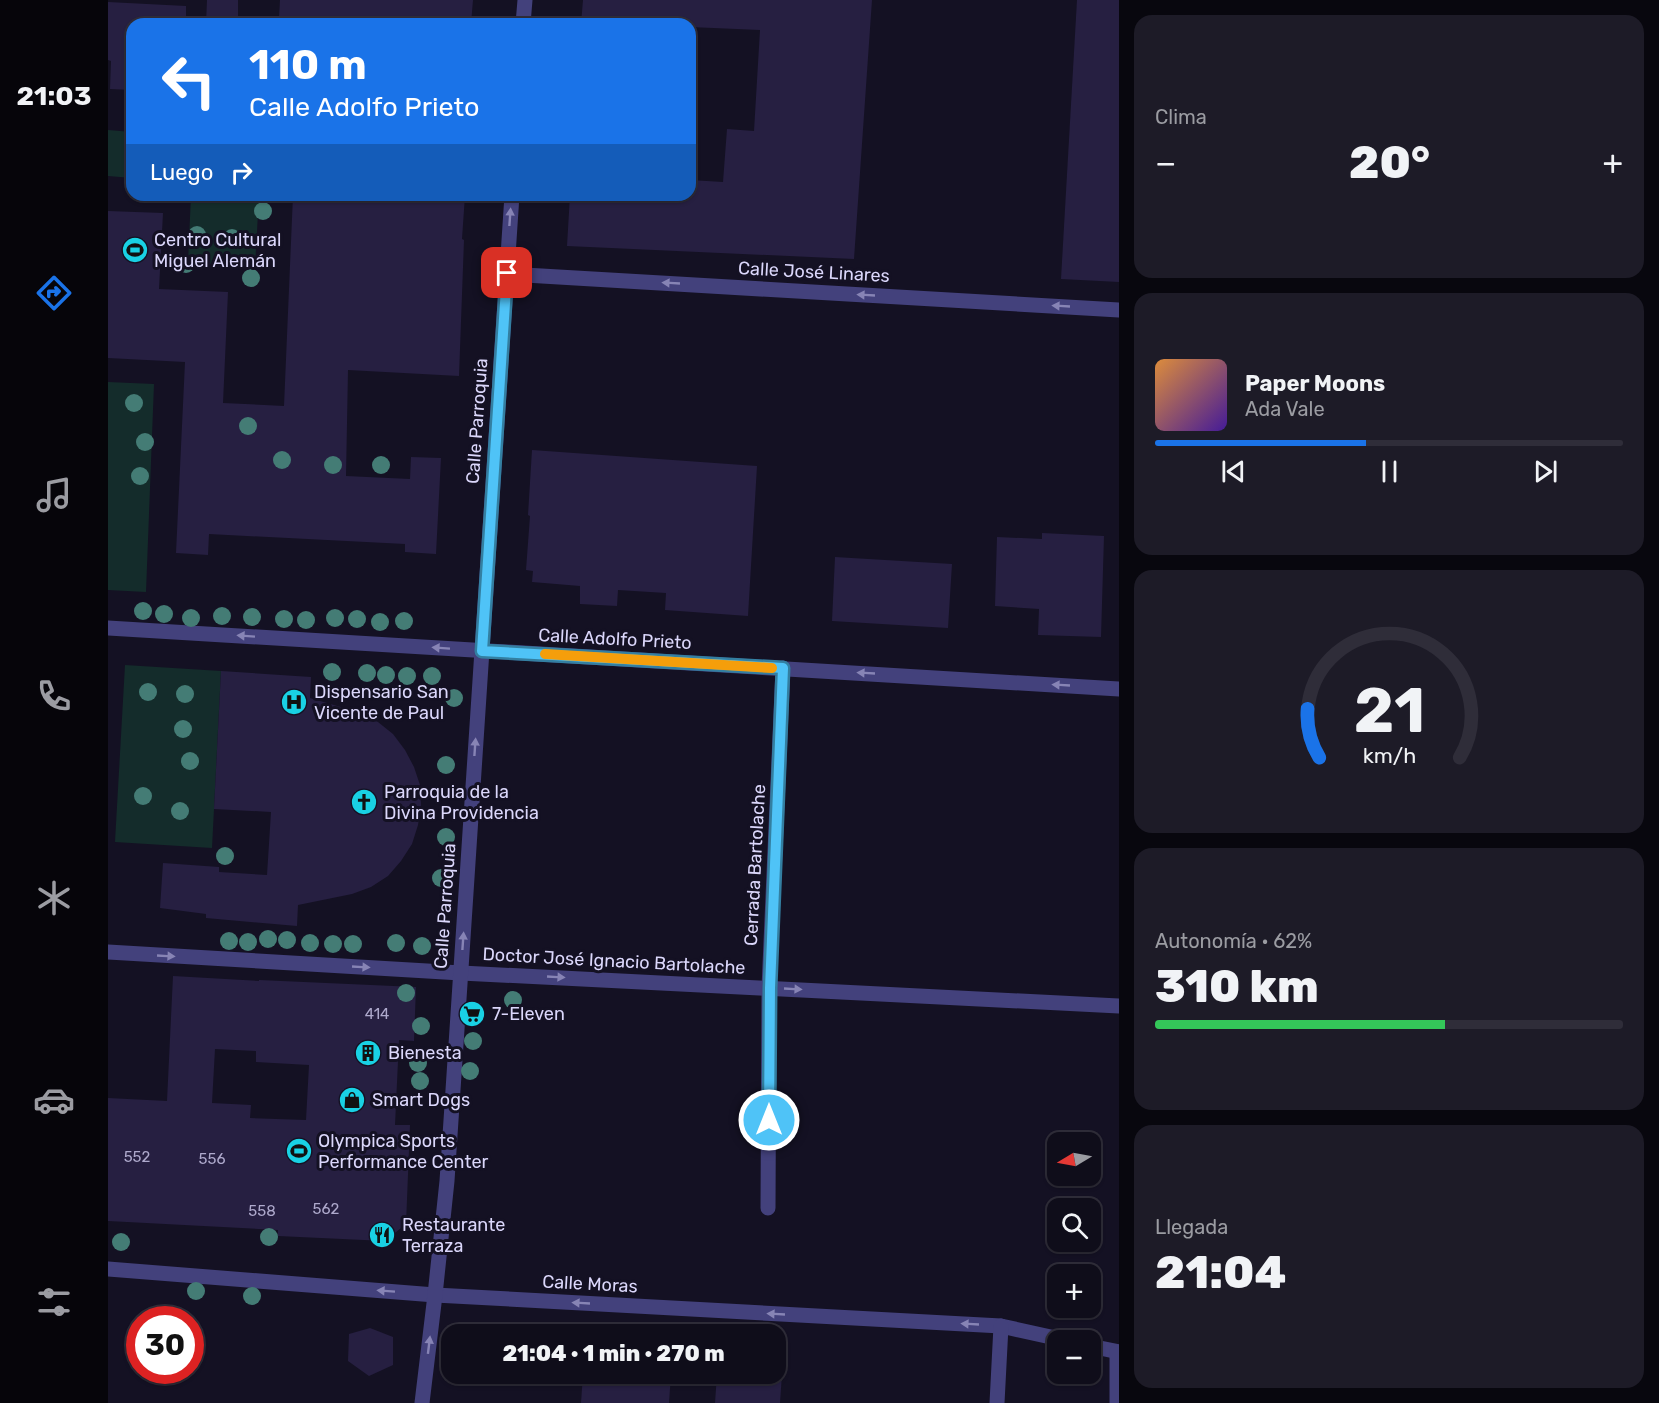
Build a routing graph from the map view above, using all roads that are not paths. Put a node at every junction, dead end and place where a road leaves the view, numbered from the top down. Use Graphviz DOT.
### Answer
graph roads {
  1 [pos="525,0"];
  2 [pos="524,18"];
  3 [pos="512,201"];
  4 [pos="507,273"];
  5 [pos="1119,310"];
  6 [pos="108,628"];
  7 [pos="482,651"];
  8 [pos="783,668"];
  9 [pos="1119,689"];
  10 [pos="108,952"];
  11 [pos="461,973"];
  12 [pos="770,988"];
  13 [pos="1119,1006"];
  14 [pos="768,1208"];
  15 [pos="108,1269"];
  16 [pos="435,1295"];
  17 [pos="1001,1326"];
  18 [pos="1047,1336"];
  19 [pos="1101,1348"];
  20 [pos="1118,1352"];
  21 [pos="422,1403"];
  22 [pos="997,1403"];
  23 [pos="1117,1403"];
  1 -- 2 [label="street"];
  4 -- 3 [label="street, Calle Parroquia, one-way"];
  5 -- 4 [label="street, Calle José Linares, one-way"];
  4 -- 7 [label="street, Calle Parroquia"];
  7 -- 6 [label="street, Calle Adolfo Prieto, one-way"];
  7 -- 8 [label="street, Calle Adolfo Prieto"];
  11 -- 7 [label="street, Calle Parroquia, one-way"];
  9 -- 8 [label="street, Calle Adolfo Prieto, one-way"];
  8 -- 12 [label="street, Cerrada Bartolache"];
  10 -- 11 [label="street, Doctor José Ignacio Bartolache, one-way"];
  11 -- 12 [label="street, Doctor José Ignacio Bartolache, one-way"];
  11 -- 16 [label="street, Calle Parroquia"];
  12 -- 13 [label="street, Doctor José Ignacio Bartolache, one-way"];
  12 -- 14 [label="street, Cerrada Bartolache"];
  16 -- 15 [label="street, Calle Moras, one-way"];
  17 -- 16 [label="street, Calle Moras, one-way"];
  21 -- 16 [label="street, Calle Parroquia, one-way"];
  17 -- 18 [label="street, Calle Moras"];
  17 -- 22 [label="street"];
  19 -- 20 [label="street"];
  20 -- 23 [label="street"];
}
